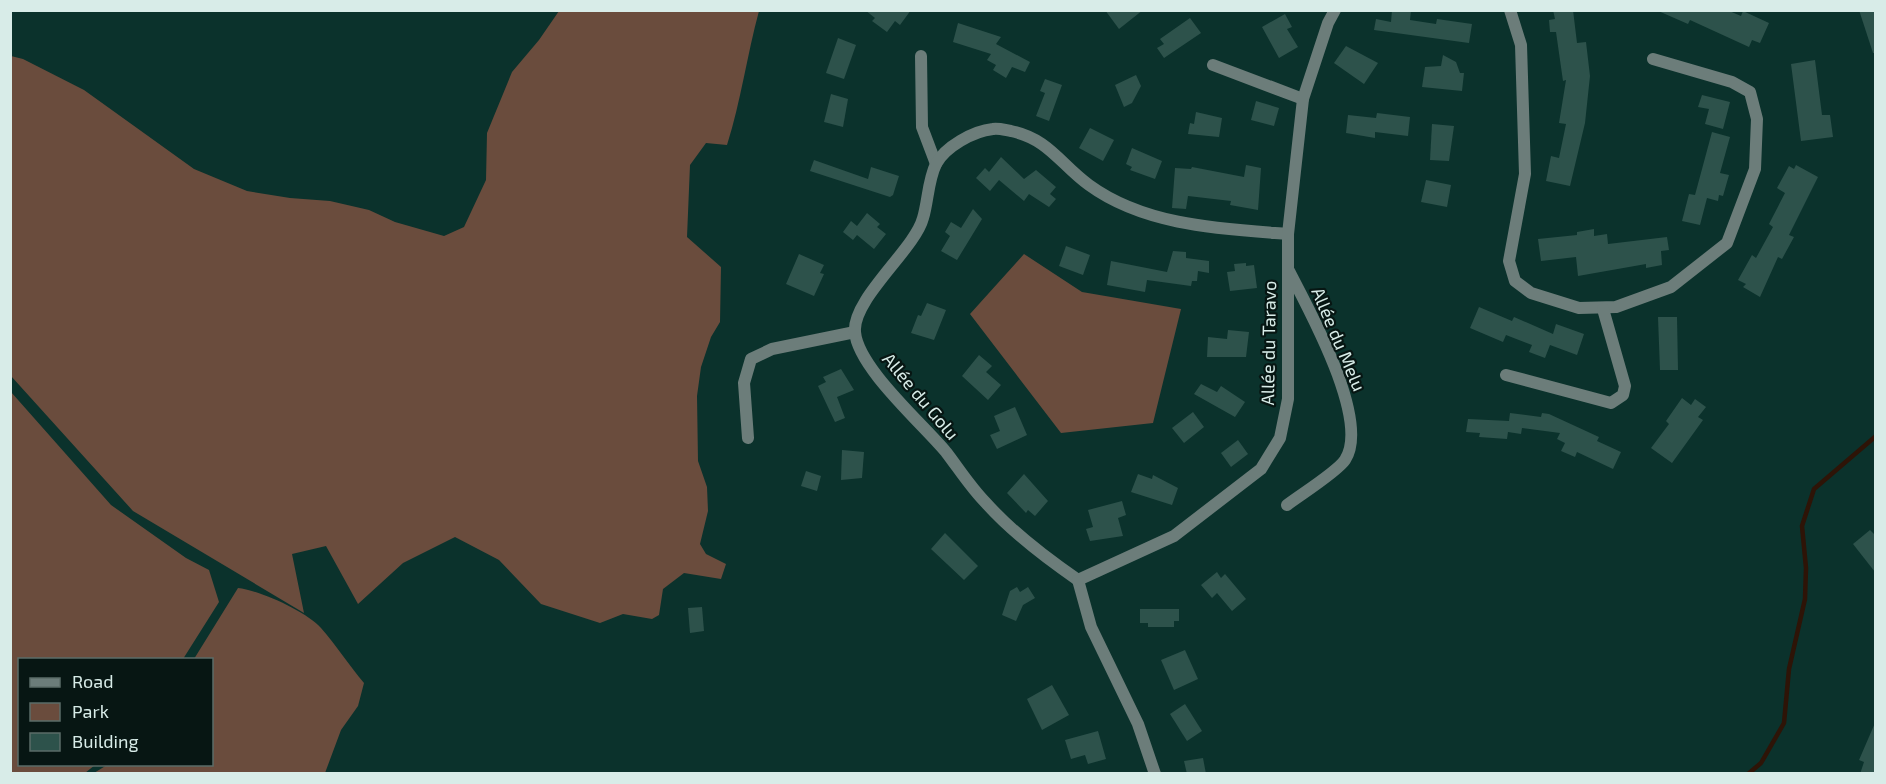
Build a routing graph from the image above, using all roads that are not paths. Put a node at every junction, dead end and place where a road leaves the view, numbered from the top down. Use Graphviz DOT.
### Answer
graph roads {
  1 [pos="1335,10"];
  2 [pos="1510,10"];
  3 [pos="921,56"];
  4 [pos="1653,59"];
  5 [pos="1213,65"];
  6 [pos="1303,99"];
  7 [pos="936,164"];
  8 [pos="1288,234"];
  9 [pos="1287,267"];
  10 [pos="1603,309"];
  11 [pos="855,332"];
  12 [pos="1506,375"];
  13 [pos="748,438"];
  14 [pos="1287,505"];
  15 [pos="1078,580"];
  16 [pos="1155,774"];
  1 -- 6 [label="street, Allée du Taravo"];
  2 -- 10 [label="street"];
  3 -- 7 [label="street"];
  4 -- 10 [label="street"];
  5 -- 6 [label="street"];
  6 -- 8 [label="street, Allée du Taravo"];
  7 -- 8 [label="street"];
  7 -- 11 [label="street"];
  8 -- 9 [label="street, Allée du Taravo"];
  9 -- 14 [label="street, Allée du Melu"];
  9 -- 15 [label="street, Allée du Taravo"];
  10 -- 12 [label="street"];
  11 -- 13 [label="street"];
  11 -- 15 [label="street, Allée du Golu"];
  15 -- 16 [label="street"];
}
